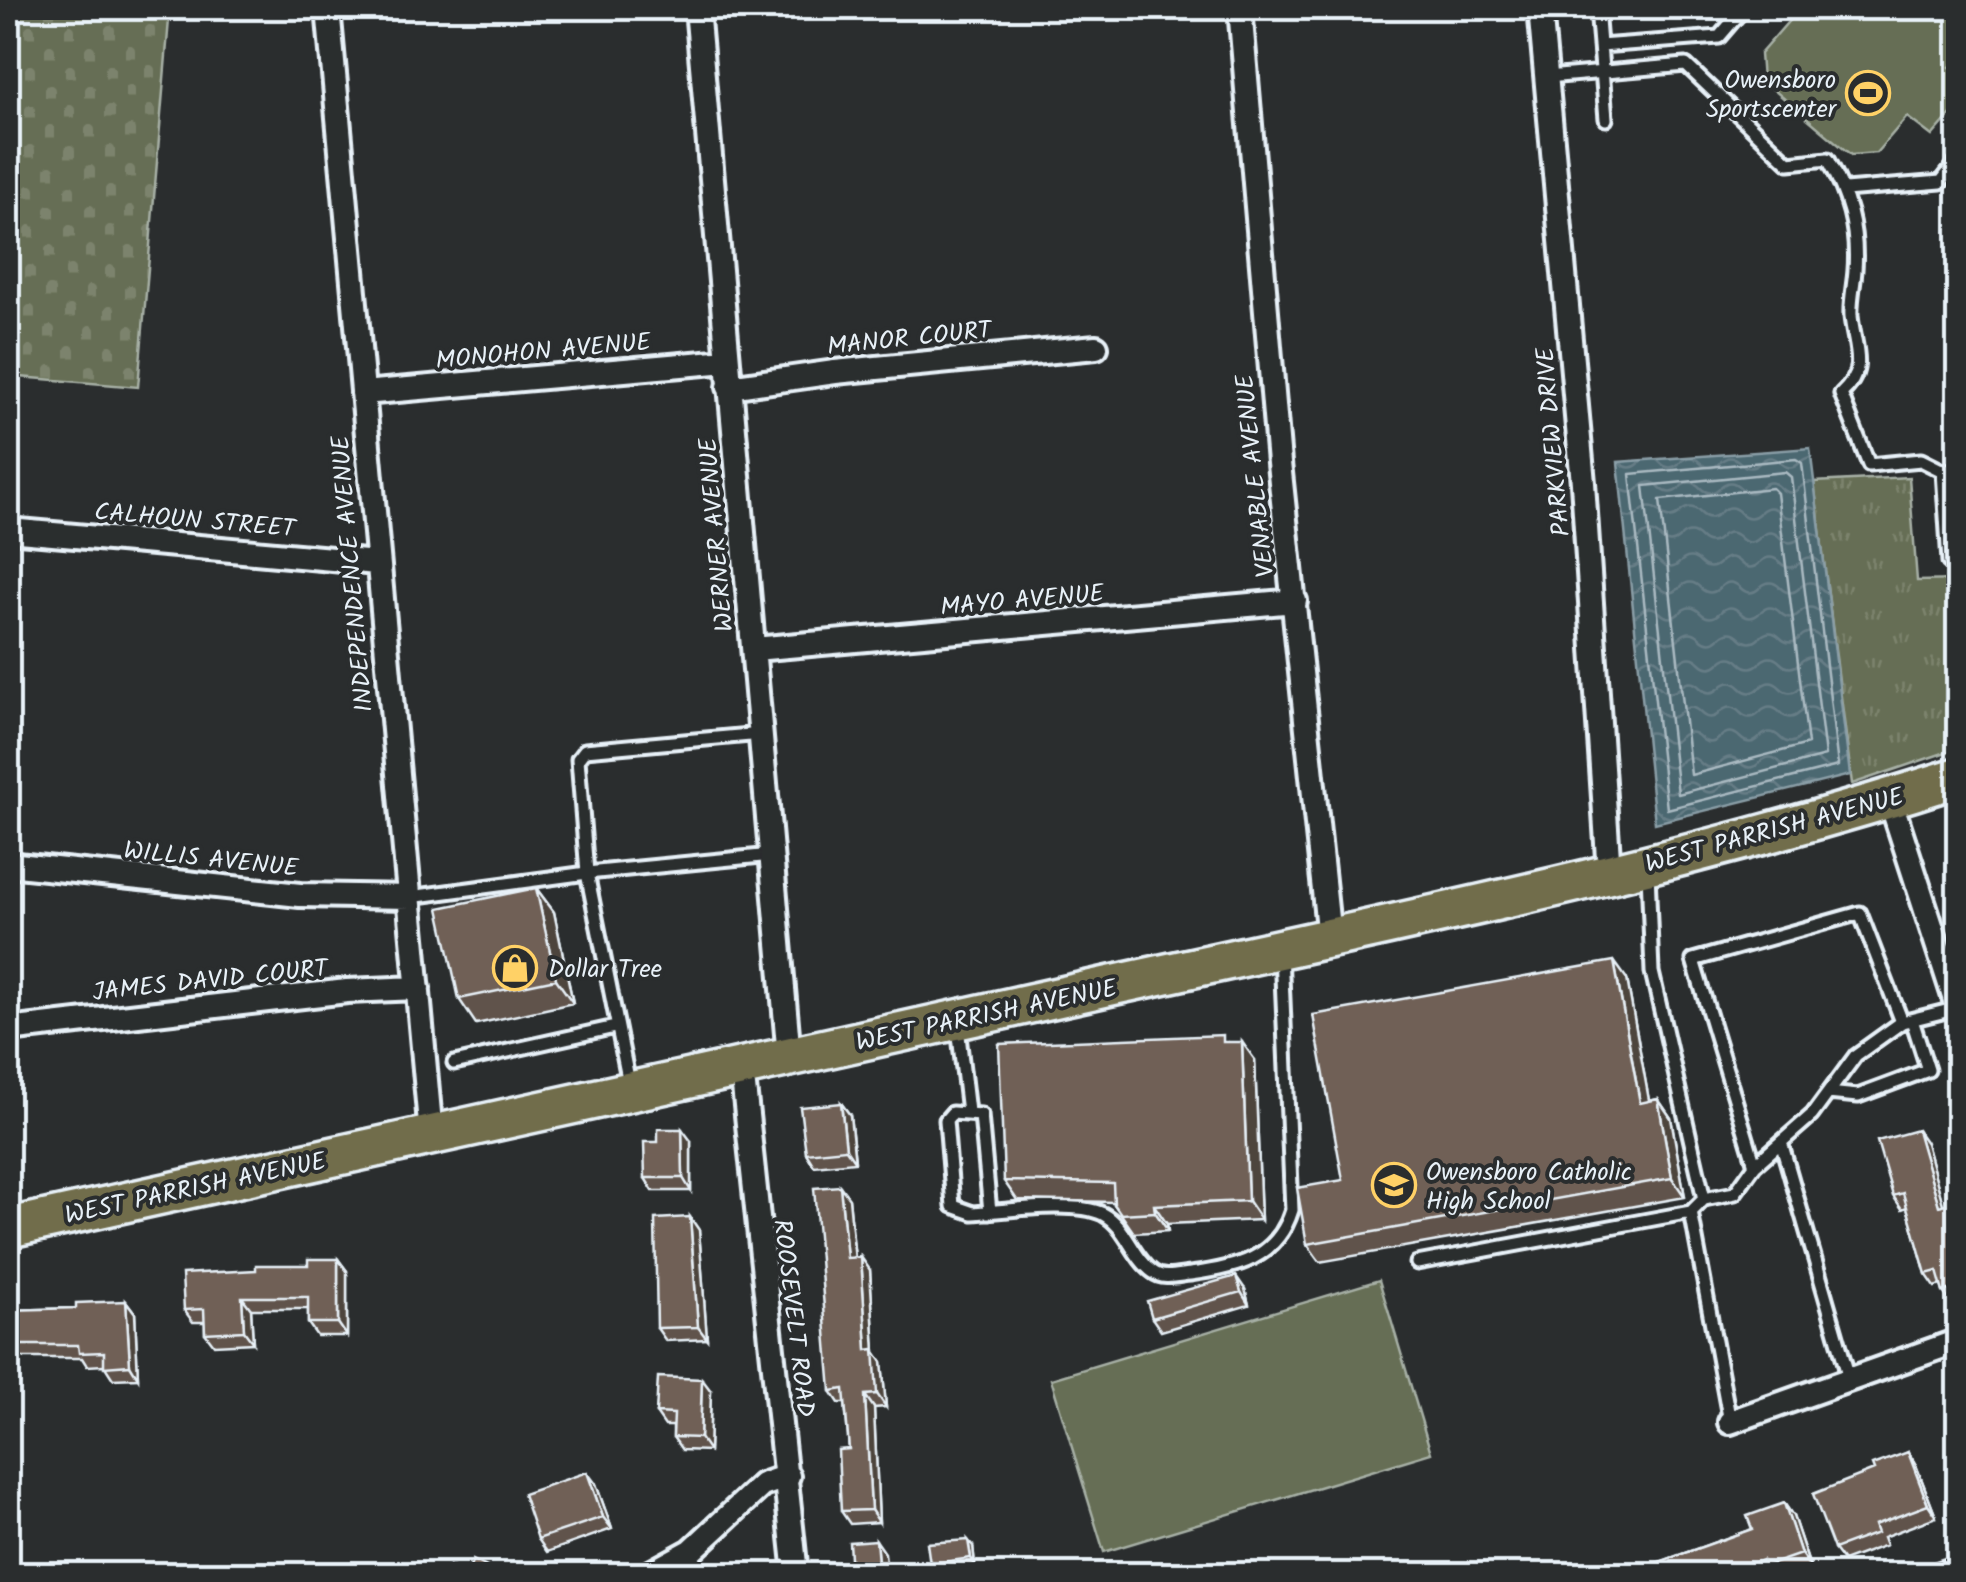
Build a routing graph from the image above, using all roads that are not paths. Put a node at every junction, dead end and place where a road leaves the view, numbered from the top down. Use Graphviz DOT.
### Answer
graph roads {
  1 [pos="328,8"];
  2 [pos="697,8"];
  3 [pos="1240,8"];
  4 [pos="1540,8"];
  5 [pos="1597,8"];
  6 [pos="1744,8"];
  7 [pos="1600,46"];
  8 [pos="1602,72"];
  9 [pos="1547,76"];
  10 [pos="1606,119"];
  11 [pos="1958,160"];
  12 [pos="1845,190"];
  13 [pos="1096,347"];
  14 [pos="727,361"];
  15 [pos="729,387"];
  16 [pos="363,393"];
  17 [pos="1958,470"];
  18 [pos="1943,471"];
  19 [pos="8,530"];
  20 [pos="377,563"];
  21 [pos="1958,565"];
  22 [pos="1294,601"];
  23 [pos="754,649"];
  24 [pos="761,734"];
  25 [pos="1958,777"];
  26 [pos="1890,799"];
  27 [pos="772,855"];
  28 [pos="1648,863"];
  29 [pos="8,864"];
  30 [pos="1610,873"];
  31 [pos="586,874"];
  32 [pos="410,897"];
  33 [pos="1329,938"];
  34 [pos="1280,949"];
  35 [pos="418,988"];
  36 [pos="1958,1008"];
  37 [pos="956,1020"];
  38 [pos="1907,1021"];
  39 [pos="615,1027"];
  40 [pos="8,1030"];
  41 [pos="789,1057"];
  42 [pos="454,1063"];
  43 [pos="742,1068"];
  44 [pos="630,1092"];
  45 [pos="1828,1093"];
  46 [pos="968,1112"];
  47 [pos="431,1136"];
  48 [pos="1781,1142"];
  49 [pos="1755,1165"];
  50 [pos="1704,1198"];
  51 [pos="990,1212"];
  52 [pos="1691,1212"];
  53 [pos="8,1228"];
  54 [pos="1417,1263"];
  55 [pos="1958,1342"];
  56 [pos="1849,1378"];
  57 [pos="1730,1422"];
  58 [pos="788,1476"];
  59 [pos="1958,1568"];
  60 [pos="649,1574"];
  61 [pos="796,1574"];
  62 [pos="1941,1574"];
  1 -- 16 [label="street, INDEPENDENCE AVENUE"];
  2 -- 14 [label="street, WERNER AVENUE"];
  3 -- 22 [label="street, VENABLE AVENUE"];
  4 -- 9 [label="street, PARKVIEW DRIVE"];
  5 -- 7 [label="lane"];
  6 -- 7 [label="lane"];
  7 -- 8 [label="lane"];
  8 -- 9 [label="lane"];
  8 -- 10 [label="lane"];
  8 -- 12 [label="lane"];
  9 -- 30 [label="street, PARKVIEW DRIVE"];
  11 -- 12 [label="lane"];
  12 -- 18 [label="lane"];
  13 -- 15 [label="street, MANOR COURT"];
  14 -- 15 [label="street, WERNER AVENUE"];
  14 -- 16 [label="street, MONOHON AVENUE"];
  15 -- 23 [label="street, WERNER AVENUE"];
  16 -- 20 [label="street, INDEPENDENCE AVENUE"];
  17 -- 18 [label="lane"];
  18 -- 21 [label="lane"];
  19 -- 20 [label="street, CALHOUN STREET"];
  20 -- 32 [label="street, INDEPENDENCE AVENUE"];
  22 -- 23 [label="street, MAYO AVENUE"];
  22 -- 33 [label="street, VENABLE AVENUE"];
  23 -- 24 [label="street, WERNER AVENUE"];
  24 -- 27 [label="street, WERNER AVENUE"];
  24 -- 31 [label="lane"];
  25 -- 26 [label="main road, WEST PARRISH AVENUE"];
  26 -- 28 [label="main road, WEST PARRISH AVENUE"];
  26 -- 36 [label="street"];
  27 -- 31 [label="lane"];
  27 -- 41 [label="street, WERNER AVENUE"];
  28 -- 30 [label="main road, WEST PARRISH AVENUE"];
  28 -- 50 [label="lane"];
  29 -- 32 [label="street, WILLIS AVENUE"];
  30 -- 33 [label="main road, WEST PARRISH AVENUE"];
  31 -- 32 [label="lane"];
  31 -- 39 [label="lane"];
  32 -- 35 [label="street, INDEPENDENCE AVENUE"];
  33 -- 34 [label="main road, WEST PARRISH AVENUE"];
  34 -- 37 [label="main road, WEST PARRISH AVENUE"];
  34 -- 51 [label="lane"];
  35 -- 40 [label="street, JAMES DAVID COURT"];
  35 -- 47 [label="street, INDEPENDENCE AVENUE"];
  36 -- 38 [label="lane"];
  37 -- 41 [label="main road, WEST PARRISH AVENUE"];
  37 -- 46 [label="lane"];
  38 -- 45 [label="lane"];
  38 -- 45 [label="lane"];
  38 -- 49 [label="lane"];
  39 -- 42 [label="lane"];
  39 -- 44 [label="lane"];
  41 -- 43 [label="main road, WEST PARRISH AVENUE"];
  43 -- 44 [label="main road, WEST PARRISH AVENUE"];
  43 -- 58 [label="street, ROOSEVELT ROAD"];
  44 -- 47 [label="main road, WEST PARRISH AVENUE"];
  45 -- 48 [label="lane"];
  46 -- 51 [label="lane"];
  46 -- 51 [label="lane"];
  47 -- 53 [label="main road, WEST PARRISH AVENUE"];
  48 -- 49 [label="lane"];
  48 -- 56 [label="lane"];
  49 -- 50 [label="lane"];
  50 -- 52 [label="lane"];
  52 -- 54 [label="lane"];
  52 -- 57 [label="lane"];
  55 -- 56 [label="street"];
  56 -- 57 [label="street"];
  58 -- 60 [label="street"];
  58 -- 61 [label="street, ROOSEVELT ROAD"];
  59 -- 62 [label="street"];
}
